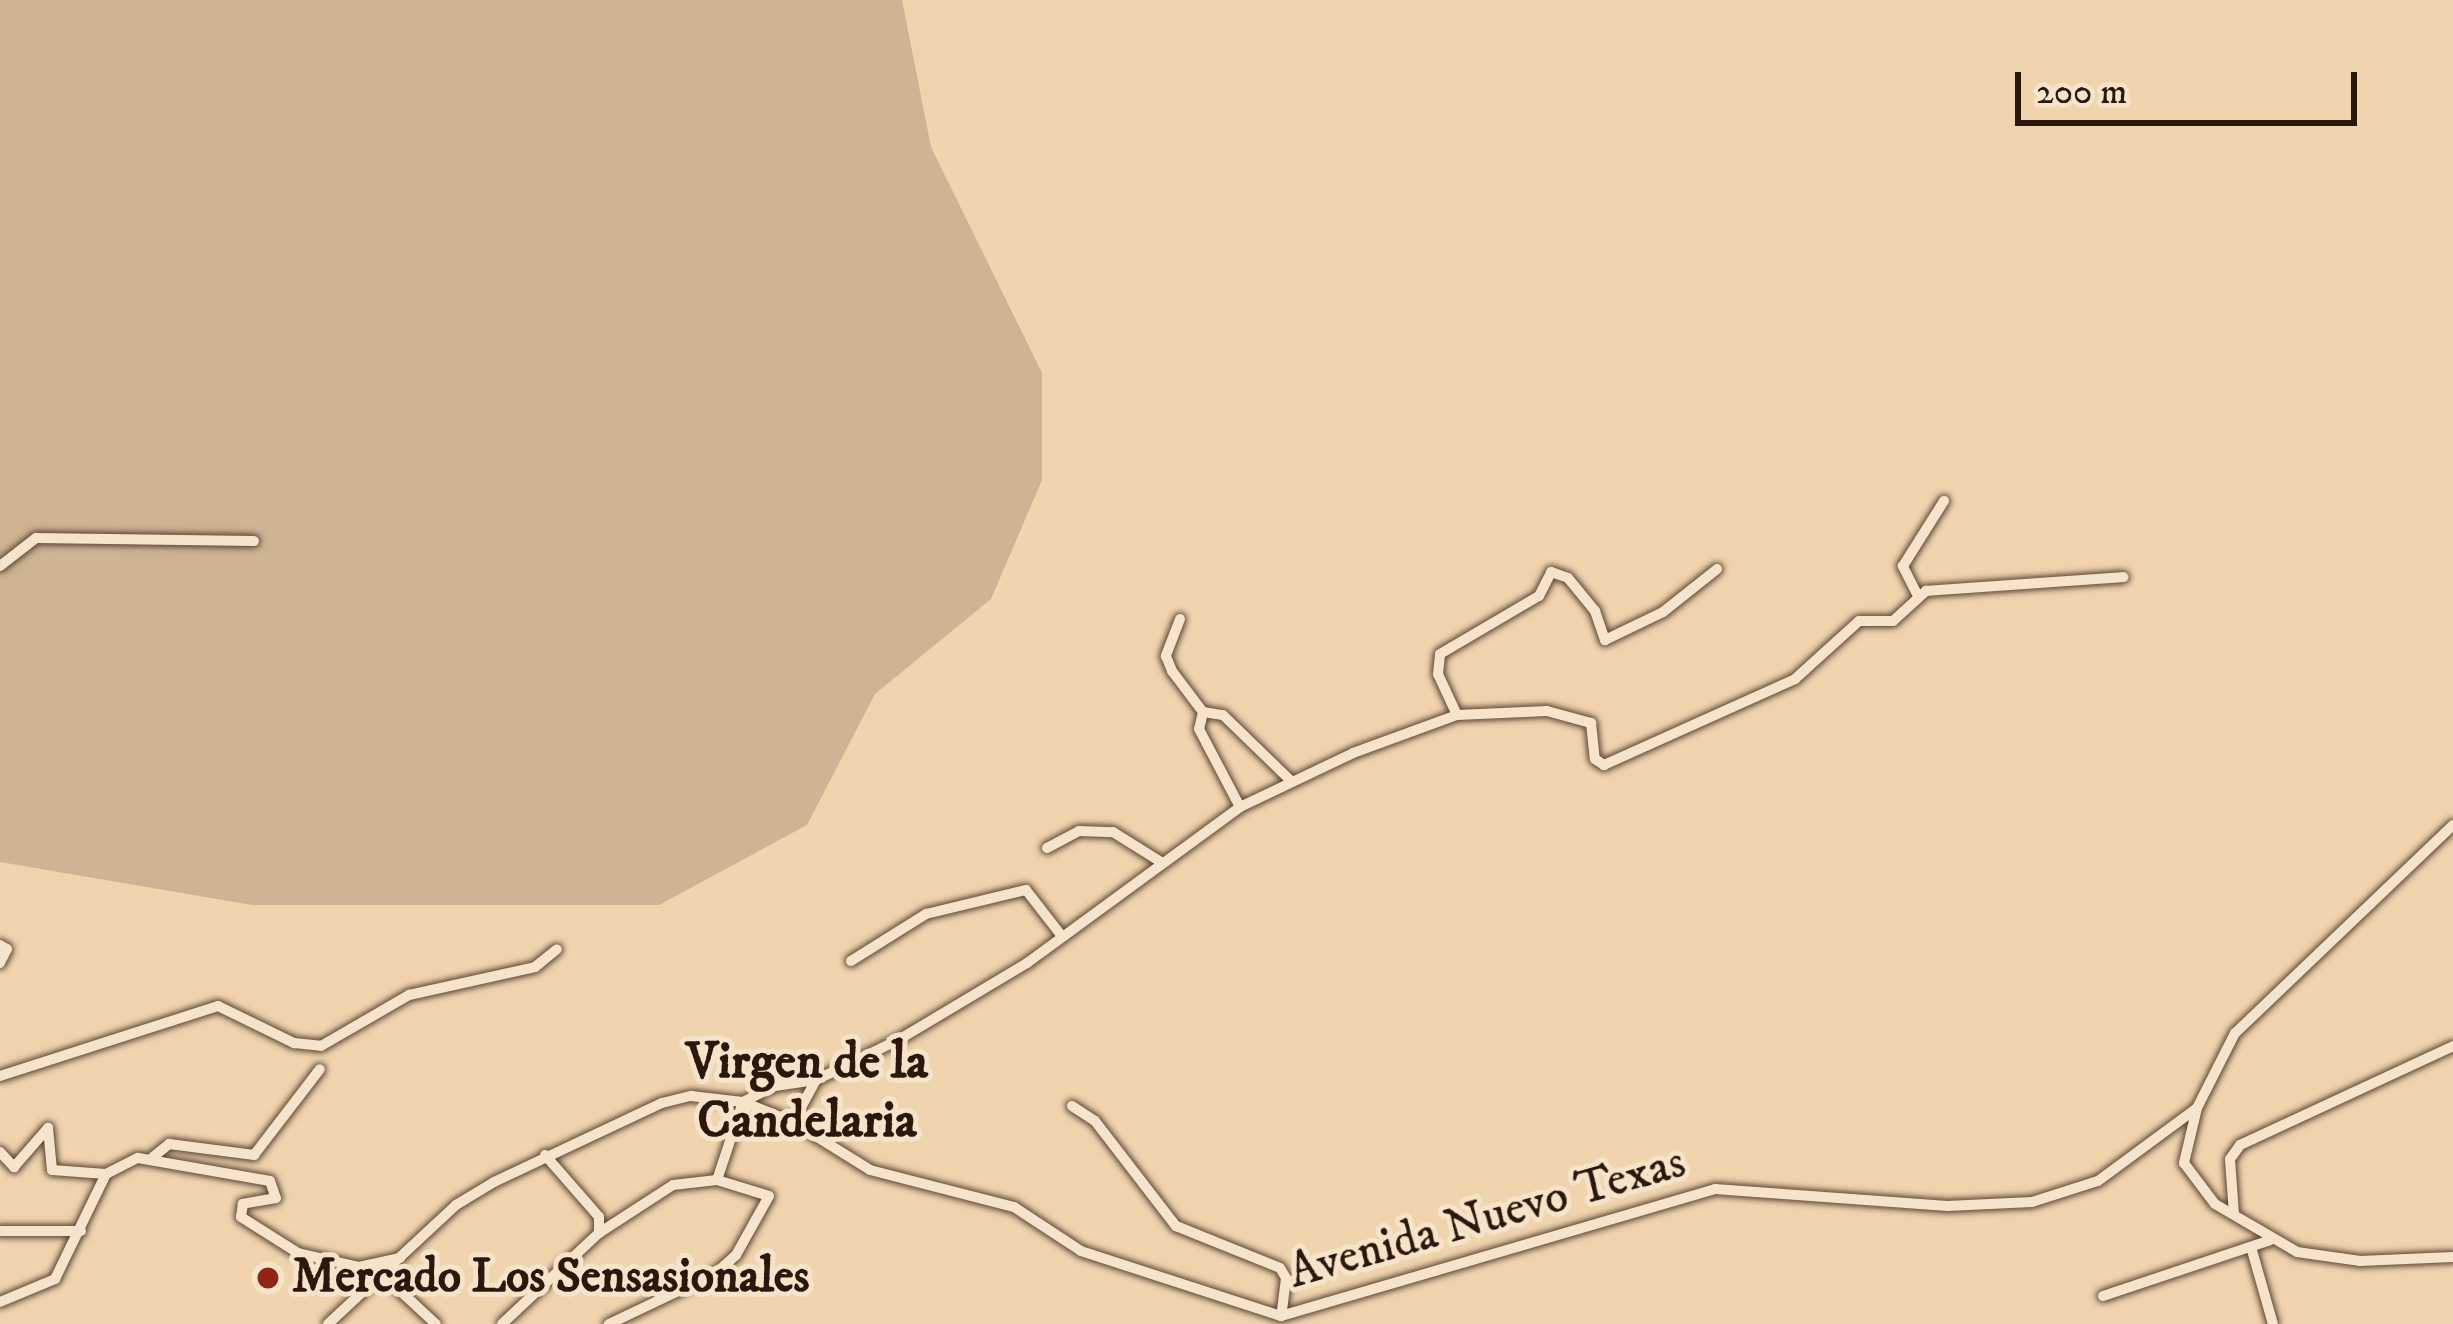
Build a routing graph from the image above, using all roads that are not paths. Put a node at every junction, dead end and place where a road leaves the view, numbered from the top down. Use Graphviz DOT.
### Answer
graph roads {
  1 [pos="1944,500"];
  2 [pos="254,542"];
  3 [pos="0,566"];
  4 [pos="1717,569"];
  5 [pos="2124,578"];
  6 [pos="1918,596"];
  7 [pos="1180,619"];
  8 [pos="1203,712"];
  9 [pos="1457,716"];
  10 [pos="1290,780"];
  11 [pos="1240,807"];
  12 [pos="2453,825"];
  13 [pos="1047,848"];
  14 [pos="1161,862"];
  15 [pos="1061,935"];
  16 [pos="0,945"];
  17 [pos="557,949"];
  18 [pos="851,961"];
  19 [pos="0,963"];
  20 [pos="2453,1046"];
  21 [pos="320,1069"];
  22 [pos="0,1076"];
  23 [pos="816,1080"];
  24 [pos="743,1102"];
  25 [pos="1072,1106"];
  26 [pos="2197,1108"];
  27 [pos="793,1122"];
  28 [pos="0,1152"];
  29 [pos="545,1155"];
  30 [pos="153,1157"];
  31 [pos="106,1174"];
  32 [pos="717,1180"];
  33 [pos="2234,1214"];
  34 [pos="0,1231"];
  35 [pos="81,1231"];
  36 [pos="598,1233"];
  37 [pos="2270,1240"];
  38 [pos="2251,1247"];
  39 [pos="402,1257"];
  40 [pos="2453,1257"];
  41 [pos="383,1275"];
  42 [pos="2103,1296"];
  43 [pos="0,1302"];
  44 [pos="1281,1316"];
  45 [pos="328,1324"];
  46 [pos="436,1324"];
  47 [pos="502,1324"];
  48 [pos="609,1324"];
  49 [pos="2273,1324"];
  1 -- 6 [label="street"];
  2 -- 3 [label="street"];
  4 -- 9 [label="street"];
  5 -- 6 [label="street"];
  6 -- 9 [label="street"];
  7 -- 8 [label="street"];
  8 -- 10 [label="street"];
  8 -- 11 [label="street"];
  9 -- 10 [label="street"];
  10 -- 11 [label="street"];
  11 -- 14 [label="street"];
  12 -- 26 [label="street"];
  13 -- 14 [label="street"];
  14 -- 15 [label="street"];
  15 -- 18 [label="street"];
  15 -- 23 [label="street"];
  16 -- 19 [label="street"];
  17 -- 22 [label="street"];
  20 -- 33 [label="street"];
  21 -- 30 [label="street"];
  23 -- 24 [label="street"];
  23 -- 27 [label="street"];
  24 -- 27 [label="street, Avenida Nuevo Texas"];
  24 -- 29 [label="street"];
  24 -- 32 [label="street"];
  25 -- 44 [label="street"];
  26 -- 33 [label="street"];
  26 -- 44 [label="street, Avenida Nuevo Texas"];
  27 -- 44 [label="street, Avenida Nuevo Texas"];
  28 -- 31 [label="street"];
  29 -- 36 [label="street"];
  29 -- 39 [label="street"];
  30 -- 31 [label="street"];
  30 -- 39 [label="street"];
  31 -- 35 [label="street"];
  32 -- 36 [label="street"];
  32 -- 48 [label="street"];
  33 -- 37 [label="street"];
  34 -- 35 [label="street"];
  35 -- 43 [label="street"];
  36 -- 47 [label="street"];
  37 -- 38 [label="street"];
  37 -- 40 [label="street"];
  38 -- 42 [label="street"];
  38 -- 49 [label="street"];
  39 -- 41 [label="street"];
  41 -- 45 [label="street"];
  41 -- 46 [label="street"];
}
